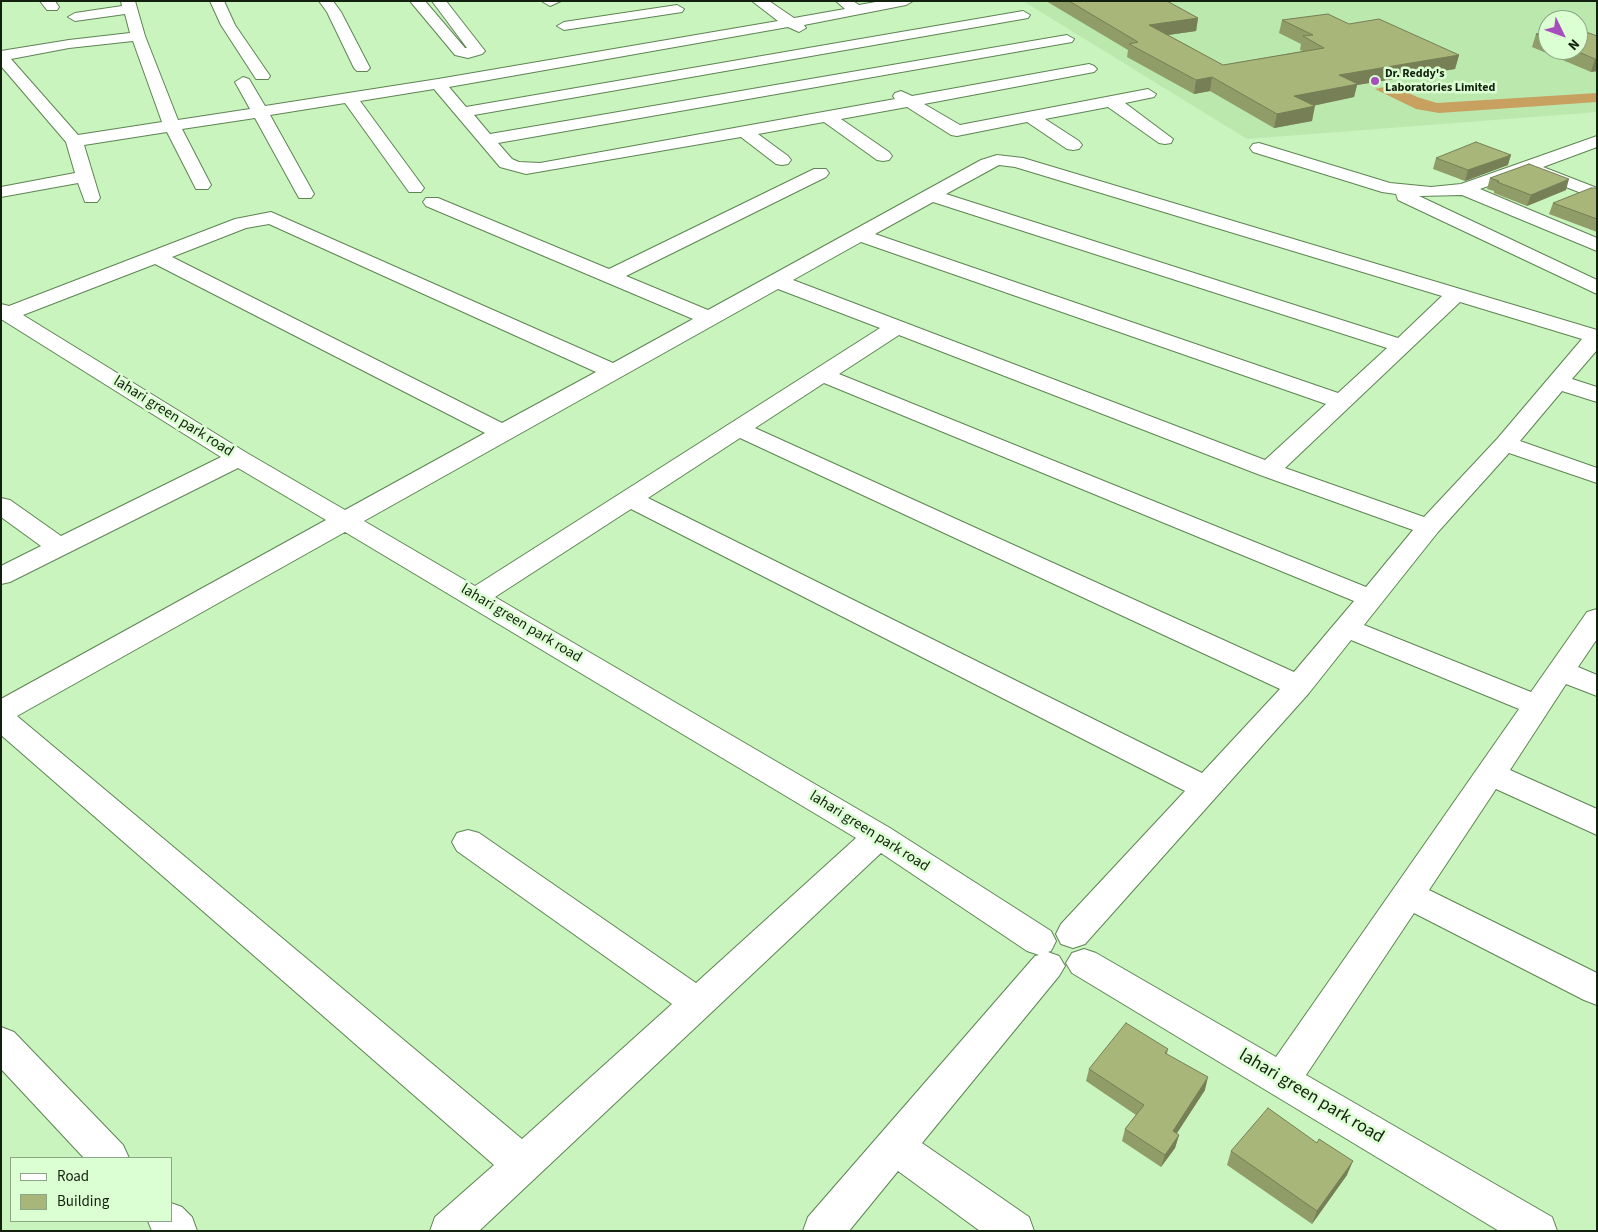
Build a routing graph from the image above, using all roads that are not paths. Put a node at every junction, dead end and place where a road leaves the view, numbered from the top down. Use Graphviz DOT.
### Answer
graph roads {
  1 [pos="216,1"];
  2 [pos="326,1"];
  3 [pos="417,1"];
  4 [pos="439,1"];
  5 [pos="759,1"];
  6 [pos="843,1"];
  7 [pos="906,1"];
  8 [pos="129,5"];
  9 [pos="672,5"];
  10 [pos="856,10"];
  11 [pos="1023,14"];
  12 [pos="75,17"];
  13 [pos="793,23"];
  14 [pos="564,26"];
  15 [pos="710,35"];
  16 [pos="138,36"];
  17 [pos="1067,39"];
  18 [pos="830,48"];
  19 [pos="1,56"];
  20 [pos="362,68"];
  21 [pos="1088,69"];
  22 [pos="868,74"];
  23 [pos="262,76"];
  24 [pos="243,82"];
  25 [pos="438,84"];
  26 [pos="1148,94"];
  27 [pos="349,97"];
  28 [pos="909,101"];
  29 [pos="1112,102"];
  30 [pos="259,112"];
  31 [pos="465,112"];
  32 [pos="827,116"];
  33 [pos="1032,118"];
  34 [pos="172,126"];
  35 [pos="744,131"];
  36 [pos="957,131"];
  37 [pos="1165,139"];
  38 [pos="488,140"];
  39 [pos="1597,141"];
  40 [pos="74,142"];
  41 [pos="1073,145"];
  42 [pos="979,147"];
  43 [pos="1259,148"];
  44 [pos="883,156"];
  45 [pos="782,160"];
  46 [pos="1525,166"];
  47 [pos="820,172"];
  48 [pos="84,177"];
  49 [pos="202,185"];
  50 [pos="415,188"];
  51 [pos="1388,188"];
  52 [pos="1464,189"];
  53 [pos="1,192"];
  54 [pos="1592,192"];
  55 [pos="305,194"];
  56 [pos="931,195"];
  57 [pos="91,198"];
  58 [pos="432,202"];
  59 [pos="242,204"];
  60 [pos="1525,215"];
  61 [pos="271,218"];
  62 [pos="1597,230"];
  63 [pos="859,235"];
  64 [pos="1578,237"];
  65 [pos="1597,245"];
  66 [pos="155,256"];
  67 [pos="610,276"];
  68 [pos="776,281"];
  69 [pos="1597,288"];
  70 [pos="1457,294"];
  71 [pos="4,312"];
  72 [pos="709,318"];
  73 [pos="897,327"];
  74 [pos="1595,336"];
  75 [pos="1402,346"];
  76 [pos="613,371"];
  77 [pos="823,375"];
  78 [pos="1558,382"];
  79 [pos="1597,395"];
  80 [pos="1341,402"];
  81 [pos="738,429"];
  82 [pos="503,433"];
  83 [pos="1505,444"];
  84 [pos="239,458"];
  85 [pos="1269,470"];
  86 [pos="1597,476"];
  87 [pos="630,498"];
  88 [pos="1,505"];
  89 [pos="346,520"];
  90 [pos="1429,527"];
  91 [pos="59,547"];
  92 [pos="1,576"];
  93 [pos="475,598"];
  94 [pos="1372,599"];
  95 [pos="1597,618"];
  96 [pos="1346,628"];
  97 [pos="1560,671"];
  98 [pos="1299,686"];
  99 [pos="1597,686"];
  100 [pos="1537,705"];
  101 [pos="1,712"];
  102 [pos="1,718"];
  103 [pos="1491,774"];
  104 [pos="1205,788"];
  105 [pos="1597,822"];
  106 [pos="879,836"];
  107 [pos="468,842"];
  108 [pos="1408,895"];
  109 [pos="1078,949"];
  110 [pos="1043,954"];
  111 [pos="1597,990"];
  112 [pos="698,1003"];
  113 [pos="1,1043"];
  114 [pos="1282,1079"];
  115 [pos="895,1146"];
  116 [pos="108,1157"];
  117 [pos="522,1164"];
  118 [pos="450,1231"];
  119 [pos="823,1231"];
  120 [pos="1014,1231"];
  121 [pos="1537,1231"];
  1 -- 23 [label="street"];
  2 -- 20 [label="street"];
  3 -- 4 [label="street"];
  5 -- 13 [label="street"];
  6 -- 10 [label="street"];
  7 -- 10 [label="street"];
  8 -- 12 [label="street"];
  8 -- 16 [label="street"];
  9 -- 14 [label="street"];
  9 -- 15 [label="street"];
  10 -- 13 [label="street"];
  11 -- 18 [label="street"];
  13 -- 15 [label="street"];
  13 -- 18 [label="street"];
  15 -- 25 [label="street"];
  16 -- 19 [label="street"];
  16 -- 34 [label="street"];
  17 -- 22 [label="street"];
  18 -- 22 [label="street"];
  18 -- 31 [label="street"];
  19 -- 40 [label="street"];
  21 -- 28 [label="street"];
  22 -- 28 [label="street"];
  22 -- 38 [label="street"];
  24 -- 30 [label="street"];
  25 -- 27 [label="street"];
  25 -- 31 [label="street"];
  26 -- 29 [label="street"];
  27 -- 30 [label="street"];
  27 -- 50 [label="street"];
  28 -- 32 [label="street"];
  28 -- 36 [label="street"];
  29 -- 33 [label="street"];
  29 -- 37 [label="street"];
  30 -- 34 [label="street"];
  30 -- 55 [label="street"];
  31 -- 38 [label="street"];
  32 -- 35 [label="street"];
  32 -- 44 [label="street"];
  33 -- 36 [label="street"];
  33 -- 41 [label="street"];
  34 -- 40 [label="street"];
  34 -- 49 [label="street"];
  35 -- 38 [label="street"];
  35 -- 45 [label="street"];
  36 -- 42 [label="street"];
  39 -- 46 [label="street"];
  40 -- 48 [label="street"];
  43 -- 51 [label="street"];
  46 -- 52 [label="street"];
  46 -- 54 [label="street"];
  47 -- 67 [label="street"];
  48 -- 53 [label="street"];
  48 -- 57 [label="street"];
  51 -- 52 [label="street"];
  51 -- 69 [label="street"];
  52 -- 60 [label="street"];
  54 -- 60 [label="street"];
  56 -- 63 [label="street"];
  56 -- 70 [label="street"];
  56 -- 75 [label="street"];
  58 -- 67 [label="street"];
  59 -- 61 [label="street"];
  60 -- 64 [label="street"];
  61 -- 66 [label="street"];
  61 -- 76 [label="street"];
  62 -- 64 [label="street"];
  63 -- 68 [label="street"];
  63 -- 80 [label="street"];
  64 -- 65 [label="street"];
  66 -- 71 [label="street"];
  66 -- 82 [label="street"];
  67 -- 72 [label="street"];
  68 -- 72 [label="street"];
  68 -- 73 [label="street"];
  70 -- 74 [label="street"];
  70 -- 75 [label="street"];
  71 -- 84 [label="street, lahari green park road"];
  72 -- 76 [label="street"];
  73 -- 77 [label="street"];
  73 -- 85 [label="street"];
  74 -- 78 [label="street"];
  75 -- 80 [label="street"];
  76 -- 82 [label="street"];
  77 -- 81 [label="street"];
  77 -- 94 [label="street"];
  78 -- 79 [label="street"];
  78 -- 83 [label="street"];
  80 -- 85 [label="street"];
  81 -- 87 [label="street"];
  81 -- 98 [label="street"];
  82 -- 89 [label="street"];
  83 -- 86 [label="street"];
  83 -- 90 [label="street"];
  84 -- 89 [label="street, lahari green park road"];
  84 -- 91 [label="street"];
  85 -- 90 [label="street"];
  87 -- 93 [label="street"];
  87 -- 104 [label="street"];
  88 -- 91 [label="street"];
  89 -- 93 [label="street, lahari green park road"];
  89 -- 101 [label="street"];
  90 -- 94 [label="street"];
  91 -- 92 [label="street"];
  93 -- 106 [label="street, lahari green park road"];
  94 -- 96 [label="street"];
  95 -- 97 [label="street"];
  96 -- 98 [label="street"];
  96 -- 100 [label="street"];
  97 -- 99 [label="street"];
  97 -- 100 [label="street"];
  98 -- 104 [label="street"];
  100 -- 103 [label="street"];
  102 -- 117 [label="street"];
  103 -- 105 [label="street"];
  103 -- 108 [label="street"];
  104 -- 109 [label="street"];
  106 -- 110 [label="street, lahari green park road"];
  106 -- 112 [label="street"];
  107 -- 112 [label="street"];
  108 -- 111 [label="street"];
  108 -- 114 [label="street"];
  109 -- 110 [label="street"];
  109 -- 114 [label="street, lahari green park road"];
  110 -- 115 [label="street"];
  112 -- 117 [label="street"];
  113 -- 116 [label="street"];
  114 -- 121 [label="street, lahari green park road"];
  115 -- 119 [label="street"];
  115 -- 120 [label="street"];
  117 -- 118 [label="street"];
}
